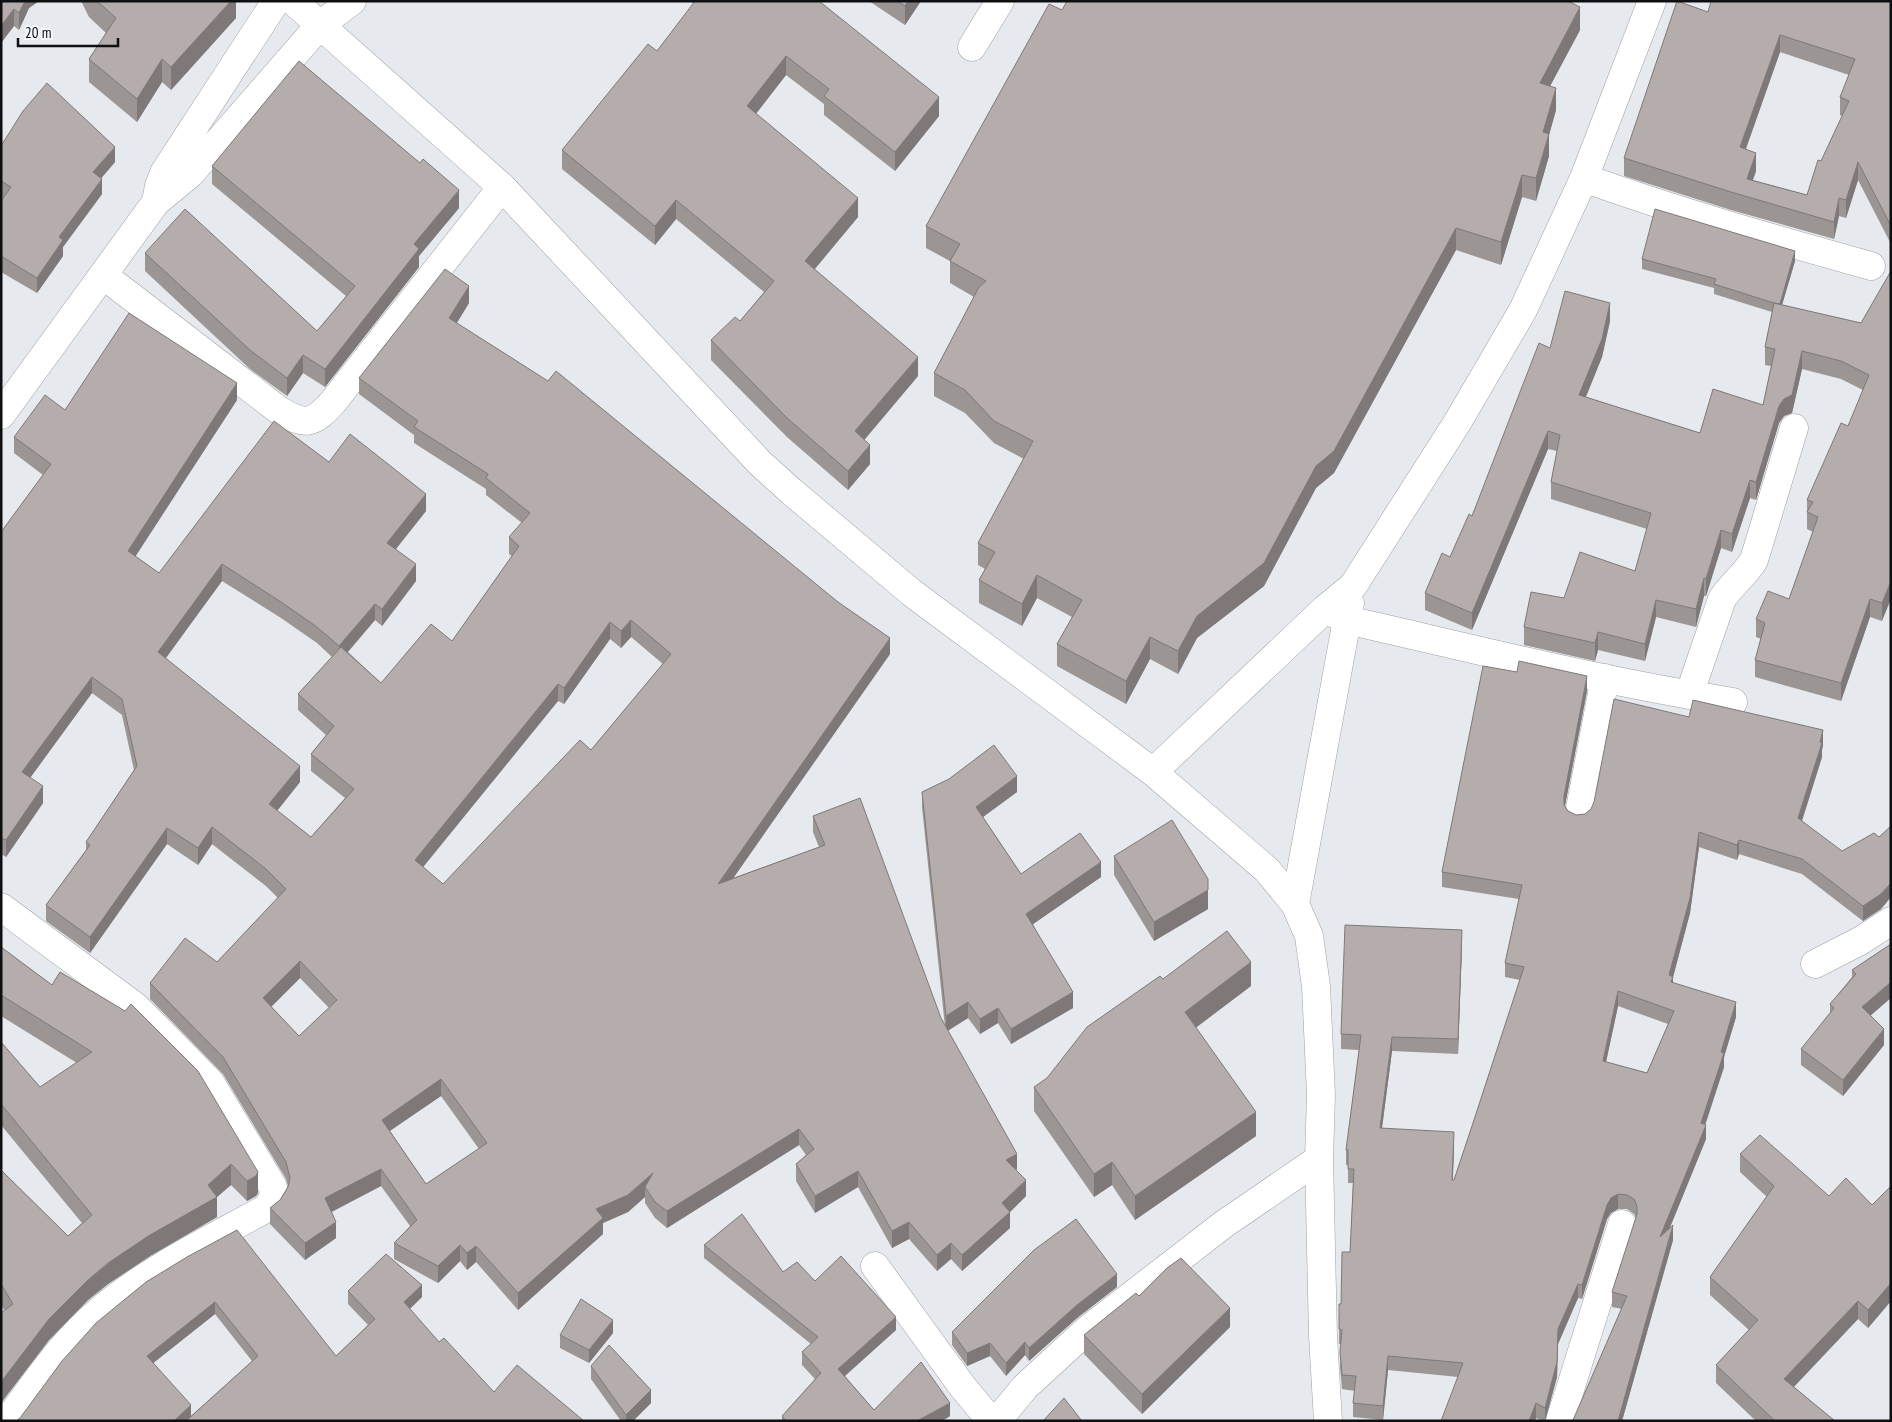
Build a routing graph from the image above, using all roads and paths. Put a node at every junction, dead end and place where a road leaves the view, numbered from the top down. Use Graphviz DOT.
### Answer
graph roads {
  1 [pos="276,1"];
  2 [pos="293,1"];
  3 [pos="352,1"];
  4 [pos="1000,1"];
  5 [pos="1652,1"];
  6 [pos="320,25"];
  7 [pos="972,47"];
  8 [pos="1584,178"];
  9 [pos="502,186"];
  10 [pos="156,202"];
  11 [pos="1871,266"];
  12 [pos="103,275"];
  13 [pos="1,414"];
  14 [pos="1794,428"];
  15 [pos="1336,614"];
  16 [pos="1605,678"];
  17 [pos="1689,695"];
  18 [pos="1733,702"];
  19 [pos="1153,772"];
  20 [pos="1579,814"];
  21 [pos="1295,904"];
  22 [pos="1,907"];
  23 [pos="1891,921"];
  24 [pos="1815,964"];
  25 [pos="1320,1159"];
  26 [pos="1622,1224"];
  27 [pos="875,1266"];
  28 [pos="7,1421"];
  29 [pos="991,1421"];
  30 [pos="996,1421"];
  31 [pos="1328,1421"];
  32 [pos="1560,1421"];
  1 -- 10 [label="street"];
  2 -- 6 [label="street"];
  3 -- 6 [label="street"];
  4 -- 7 [label="street"];
  5 -- 8 [label="street"];
  6 -- 9 [label="street"];
  6 -- 10 [label="street"];
  8 -- 11 [label="street"];
  8 -- 15 [label="street"];
  9 -- 12 [label="street"];
  9 -- 19 [label="street"];
  10 -- 12 [label="street"];
  12 -- 13 [label="street"];
  14 -- 17 [label="street"];
  15 -- 16 [label="street"];
  15 -- 19 [label="street"];
  15 -- 21 [label="street"];
  16 -- 17 [label="street"];
  16 -- 20 [label="street"];
  17 -- 18 [label="street"];
  19 -- 21 [label="street"];
  21 -- 25 [label="street"];
  22 -- 28 [label="street"];
  23 -- 24 [label="street"];
  25 -- 30 [label="street"];
  25 -- 31 [label="street"];
  26 -- 32 [label="street"];
  27 -- 29 [label="street"];
}
